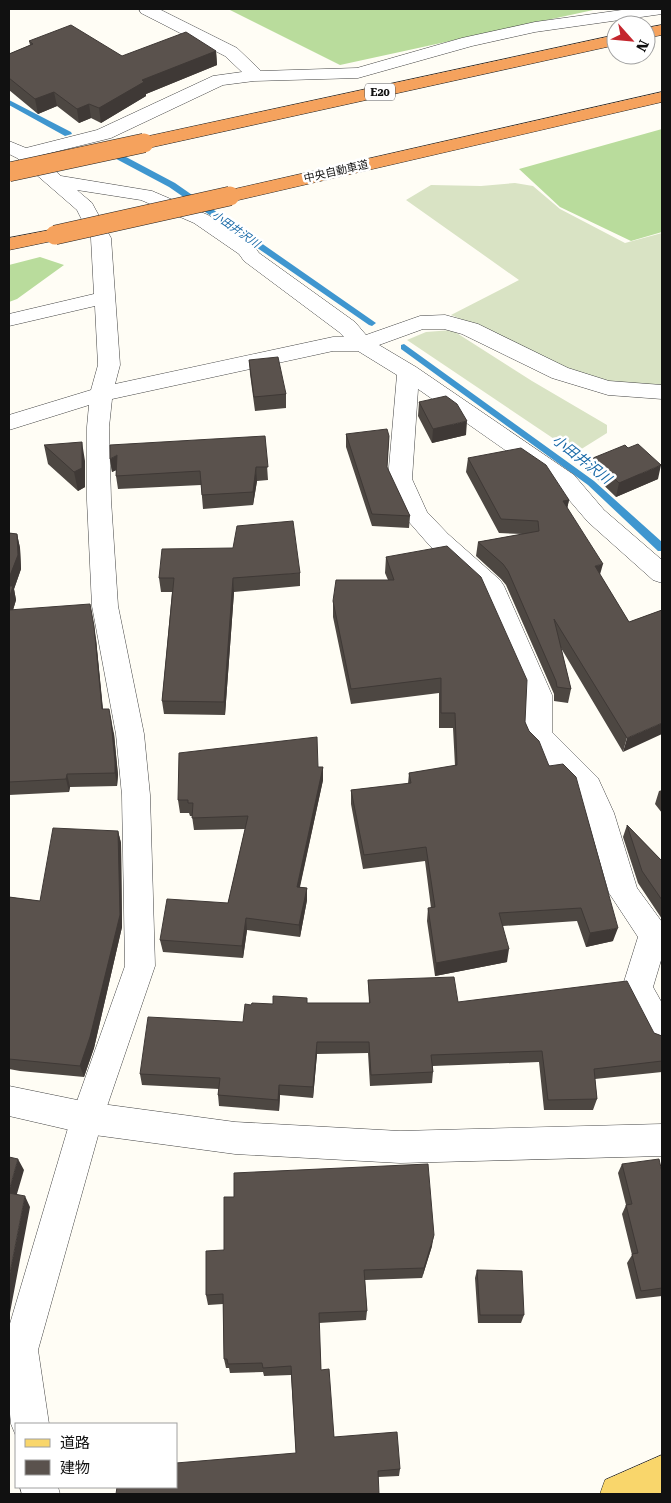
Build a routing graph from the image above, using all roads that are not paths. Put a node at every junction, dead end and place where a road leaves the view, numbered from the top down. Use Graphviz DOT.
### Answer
graph roads {
  1 [pos="147,9"];
  2 [pos="662,9"];
  3 [pos="606,42"];
  4 [pos="256,76"];
  5 [pos="662,97"];
  6 [pos="16,151"];
  7 [pos="9,172"];
  8 [pos="52,180"];
  9 [pos="9,244"];
  10 [pos="103,298"];
  11 [pos="9,320"];
  12 [pos="362,344"];
  13 [pos="408,372"];
  14 [pos="662,392"];
  15 [pos="102,394"];
  16 [pos="9,424"];
  17 [pos="662,574"];
  18 [pos="662,1033"];
  19 [pos="9,1101"];
  20 [pos="87,1118"];
  21 [pos="662,1140"];
  22 [pos="30,1423"];
  23 [pos="662,1474"];
  24 [pos="619,1494"];
  1 -- 4 [label="street"];
  2 -- 4 [label="street"];
  3 -- 7 [label="highway, E20, bridge"];
  4 -- 6 [label="street"];
  5 -- 9 [label="highway, 中央自動車道, bridge"];
  6 -- 8 [label="street"];
  8 -- 10 [label="street"];
  8 -- 12 [label="street"];
  10 -- 11 [label="street"];
  10 -- 15 [label="street"];
  12 -- 13 [label="street"];
  12 -- 14 [label="street"];
  12 -- 15 [label="street"];
  13 -- 17 [label="street"];
  13 -- 18 [label="street"];
  15 -- 16 [label="street"];
  15 -- 20 [label="street"];
  19 -- 20 [label="street"];
  20 -- 21 [label="street"];
  20 -- 22 [label="street"];
  23 -- 24 [label="main road"];
}
